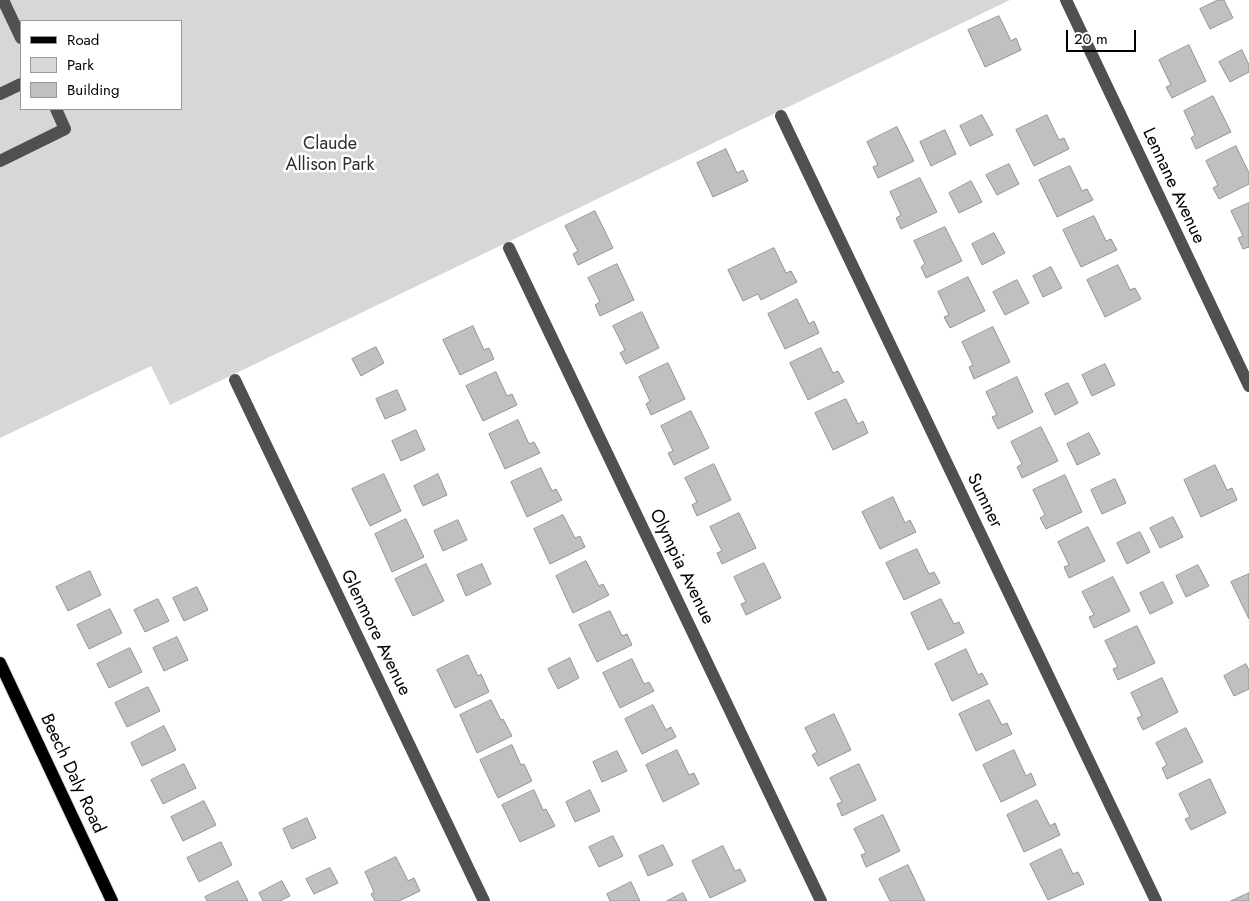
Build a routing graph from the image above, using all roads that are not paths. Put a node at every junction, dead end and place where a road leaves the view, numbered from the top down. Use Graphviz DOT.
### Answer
graph roads {
  1 [pos="2,0"];
  2 [pos="1066,0"];
  3 [pos="4,15"];
  4 [pos="20,37"];
  5 [pos="20,84"];
  6 [pos="0,94"];
  7 [pos="56,110"];
  8 [pos="781,116"];
  9 [pos="0,161"];
  10 [pos="509,248"];
  11 [pos="235,380"];
  12 [pos="1249,386"];
  13 [pos="0,663"];
  14 [pos="112,901"];
  15 [pos="484,901"];
  16 [pos="821,901"];
  17 [pos="1156,901"];
  1 -- 3 [label="street"];
  2 -- 12 [label="street, Lennane Avenue"];
  3 -- 4 [label="street"];
  5 -- 6 [label="street"];
  7 -- 9 [label="street"];
  8 -- 17 [label="street, Sumner"];
  10 -- 16 [label="street, Olympia Avenue"];
  11 -- 15 [label="street, Glenmore Avenue"];
  13 -- 14 [label="main road, Beech Daly Road"];
}
